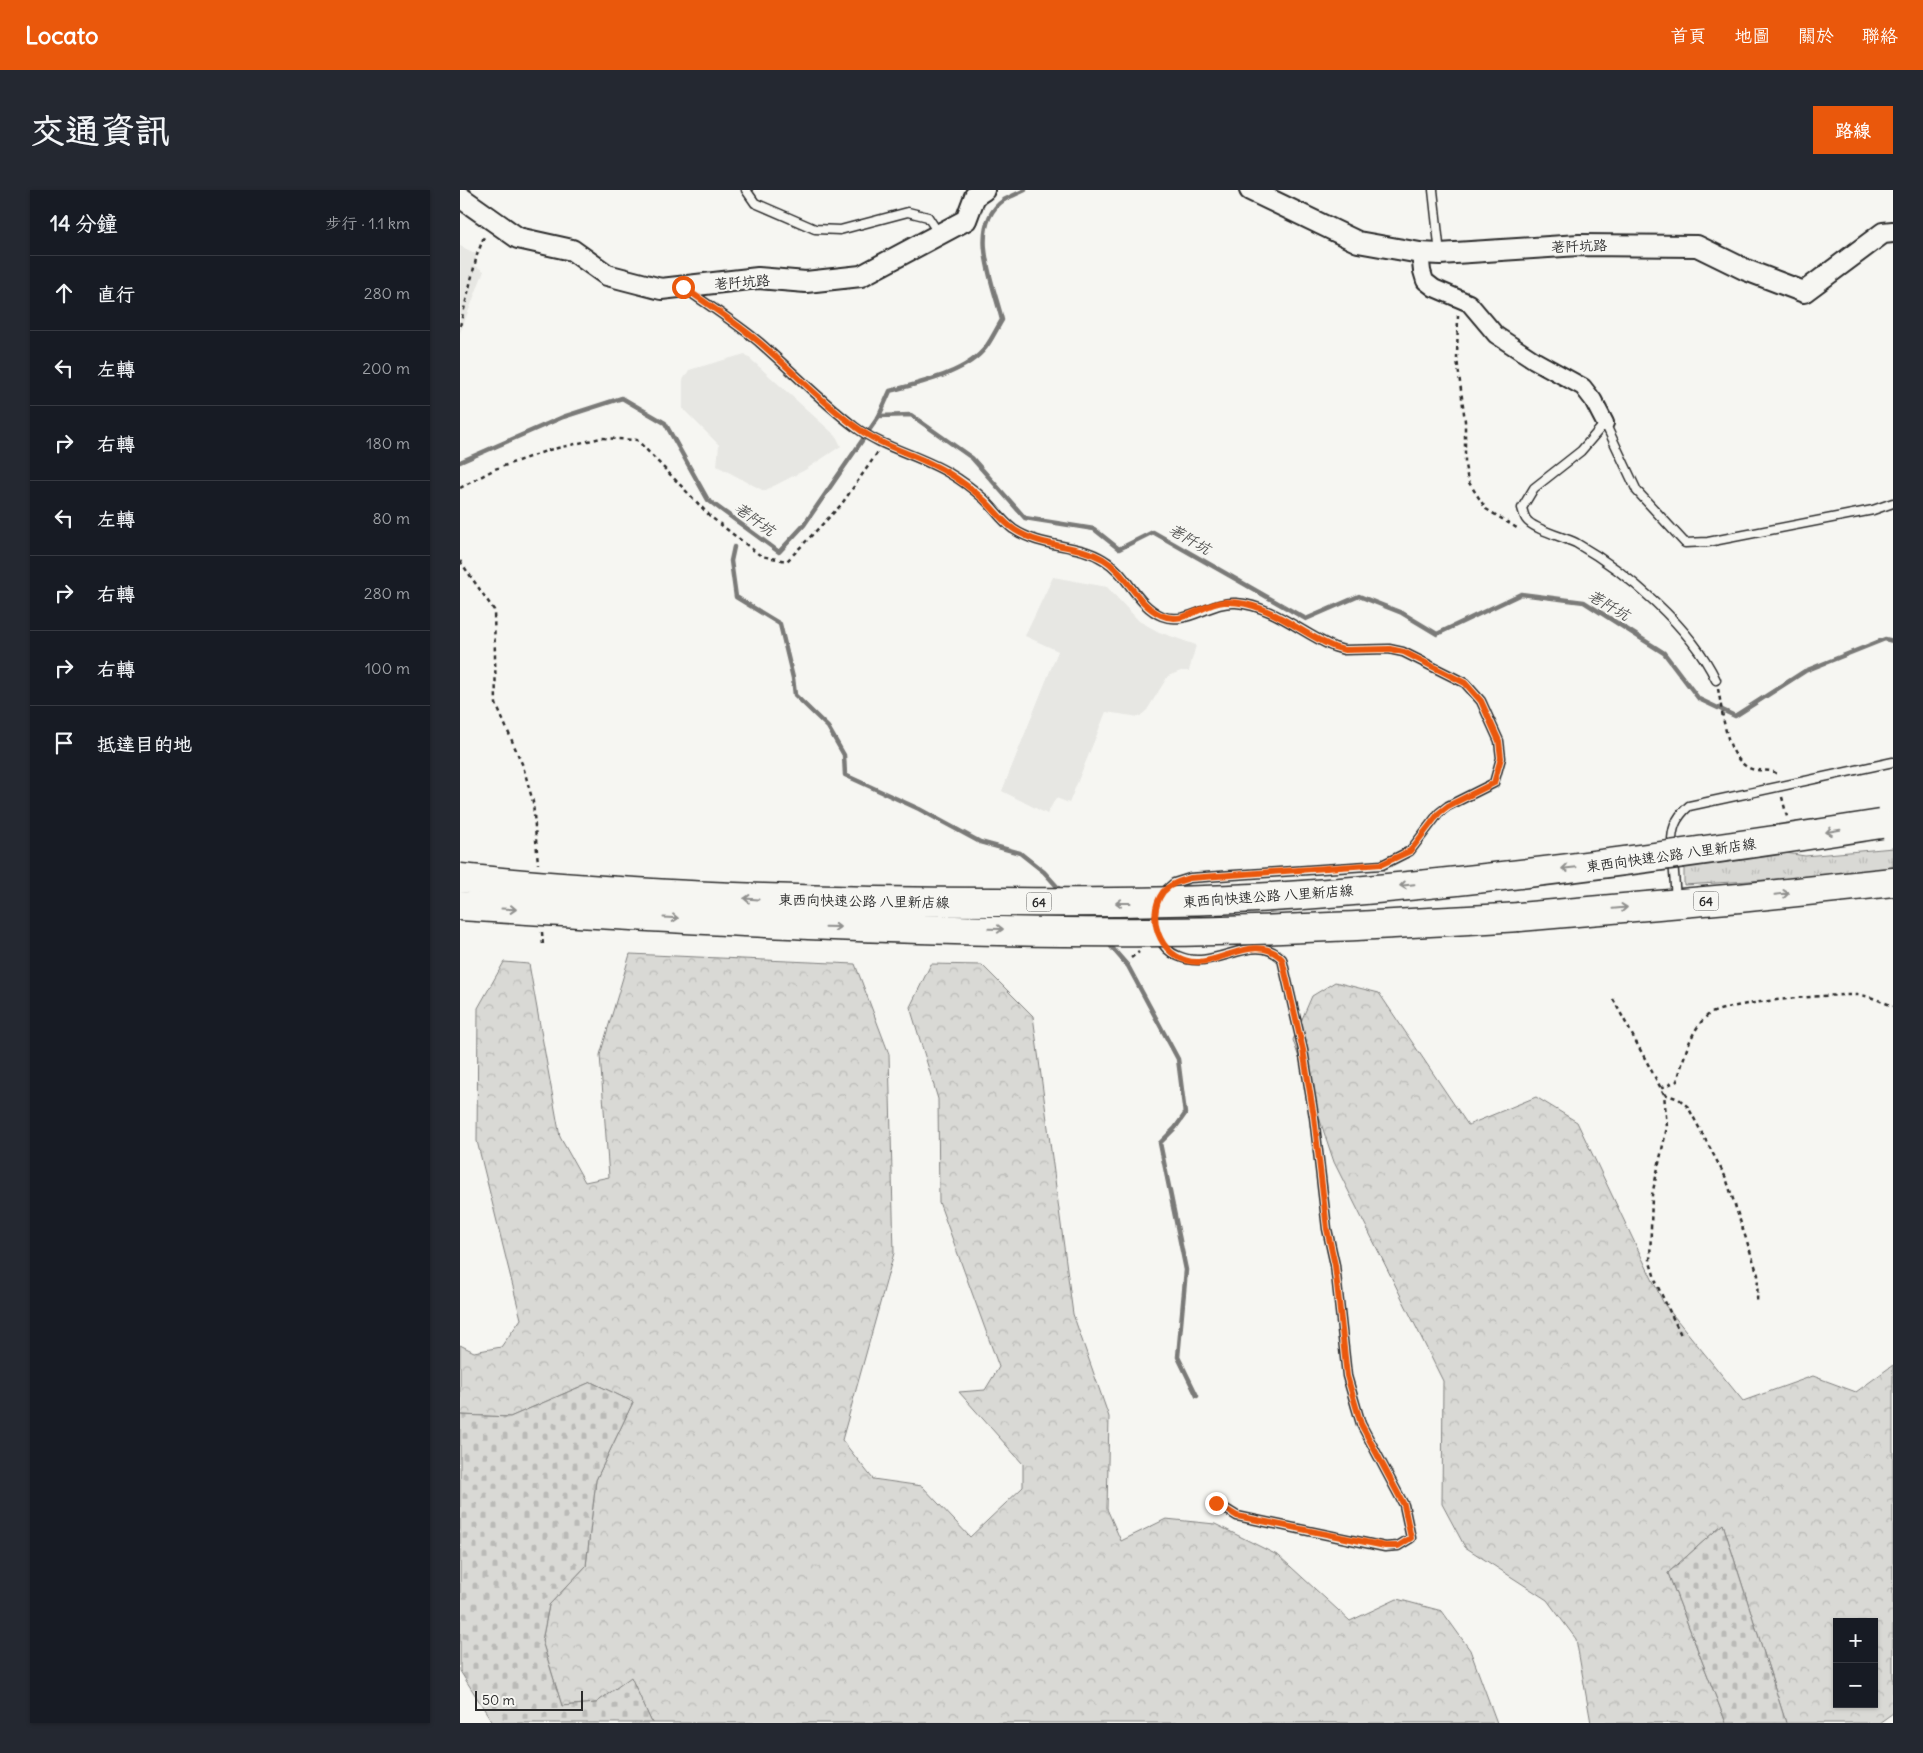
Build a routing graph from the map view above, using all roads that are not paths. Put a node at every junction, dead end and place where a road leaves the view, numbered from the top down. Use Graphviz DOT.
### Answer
graph roads {
  1 [pos="746,190"];
  2 [pos="984,190"];
  3 [pos="1250,190"];
  4 [pos="1433,190"];
  5 [pos="460,198"];
  6 [pos="1893,232"];
  7 [pos="939,234"];
  8 [pos="1420,253"];
  9 [pos="1440,254"];
  10 [pos="683,287"];
  11 [pos="1605,423"];
  12 [pos="1893,503"];
  13 [pos="1716,680"];
  14 [pos="1893,762"];
  15 [pos="1887,823"];
  16 [pos="460,878"];
  17 [pos="1893,882"];
  18 [pos="1676,904"];
  19 [pos="460,906"];
  20 [pos="1155,909"];
  21 [pos="1155,926"];
  22 [pos="1216,1503"];
  1 -- 7 [label="lane"];
  2 -- 7 [label="street, 荖阡坑路"];
  3 -- 8 [label="street, 荖阡坑路"];
  4 -- 9 [label="lane"];
  5 -- 10 [label="street, 荖阡坑路"];
  6 -- 9 [label="street, 荖阡坑路"];
  7 -- 10 [label="street, 荖阡坑路"];
  8 -- 9 [label="street, 荖阡坑路"];
  8 -- 11 [label="street"];
  10 -- 20 [label="lane"];
  11 -- 12 [label="lane"];
  11 -- 13 [label="lane"];
  14 -- 18 [label="lane"];
  15 -- 16 [label="highway, 東西向快速公路 八里新店線 / 64, one-way, bridge"];
  18 -- 17 [label="highway, 東西向快速公路 八里新店線 / 64, one-way"];
  19 -- 18 [label="highway, 東西向快速公路 八里新店線 / 64, one-way, bridge"];
  21 -- 22 [label="lane"];
}
